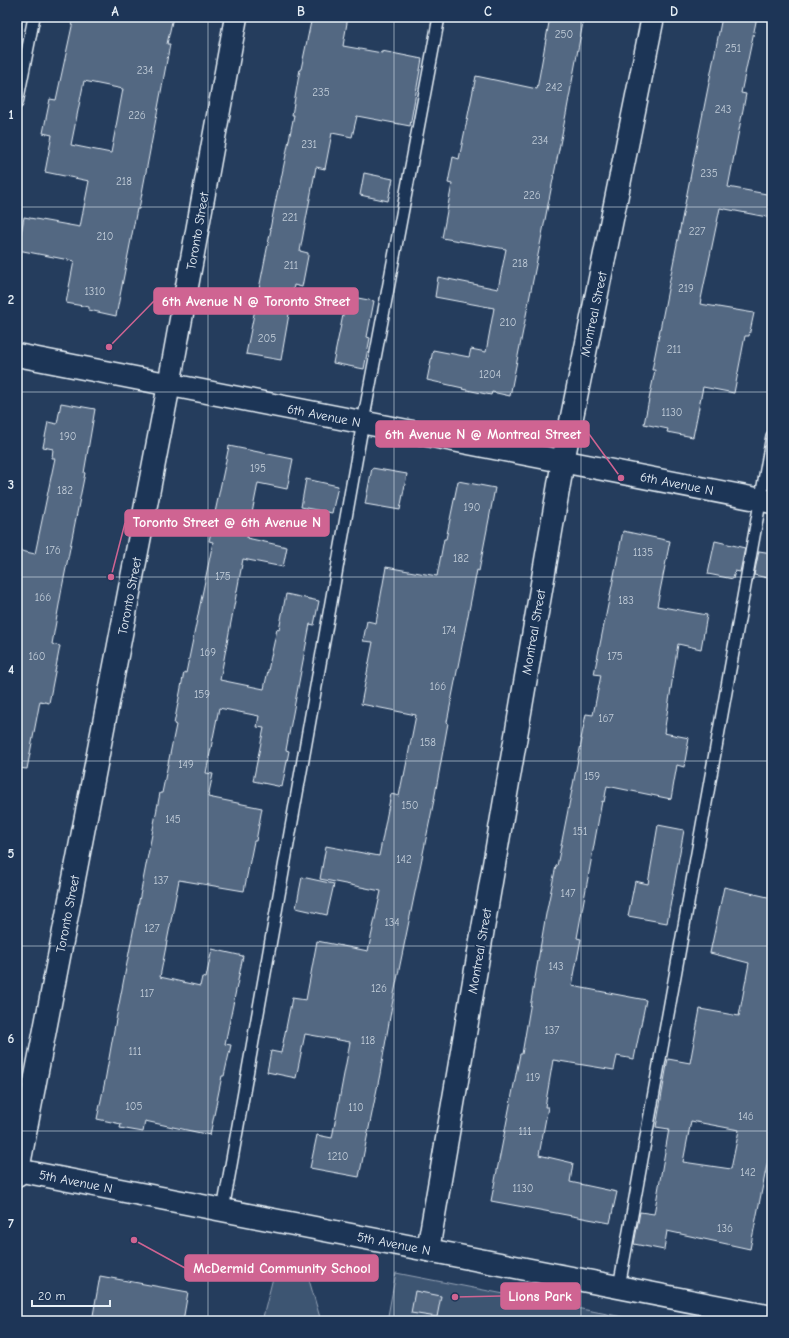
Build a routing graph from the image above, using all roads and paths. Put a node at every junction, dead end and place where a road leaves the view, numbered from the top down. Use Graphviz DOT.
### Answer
graph roads {
  1 [pos="34,17"];
  2 [pos="236,17"];
  3 [pos="439,17"];
  4 [pos="653,17"];
  5 [pos="17,103"];
  6 [pos="17,356"];
  7 [pos="169,385"];
  8 [pos="363,422"];
  9 [pos="772,436"];
  10 [pos="562,461"];
  11 [pos="766,501"];
  12 [pos="17,1171"];
  13 [pos="223,1210"];
  14 [pos="428,1250"];
  15 [pos="619,1287"];
  16 [pos="772,1317"];
  1 -- 5 [label="lane"];
  2 -- 7 [label="street, Toronto Street"];
  3 -- 8 [label="lane"];
  4 -- 10 [label="street, Montreal Street"];
  6 -- 7 [label="street, 6th Avenue N"];
  7 -- 8 [label="street, 6th Avenue N"];
  7 -- 12 [label="street, Toronto Street"];
  8 -- 10 [label="street, 6th Avenue N"];
  8 -- 13 [label="lane"];
  9 -- 11 [label="lane"];
  10 -- 11 [label="street, 6th Avenue N"];
  10 -- 14 [label="street, Montreal Street"];
  11 -- 15 [label="lane"];
  12 -- 13 [label="street, 5th Avenue N"];
  13 -- 14 [label="street, 5th Avenue N"];
  14 -- 15 [label="street, 5th Avenue N"];
  15 -- 16 [label="street, 5th Avenue N"];
}
